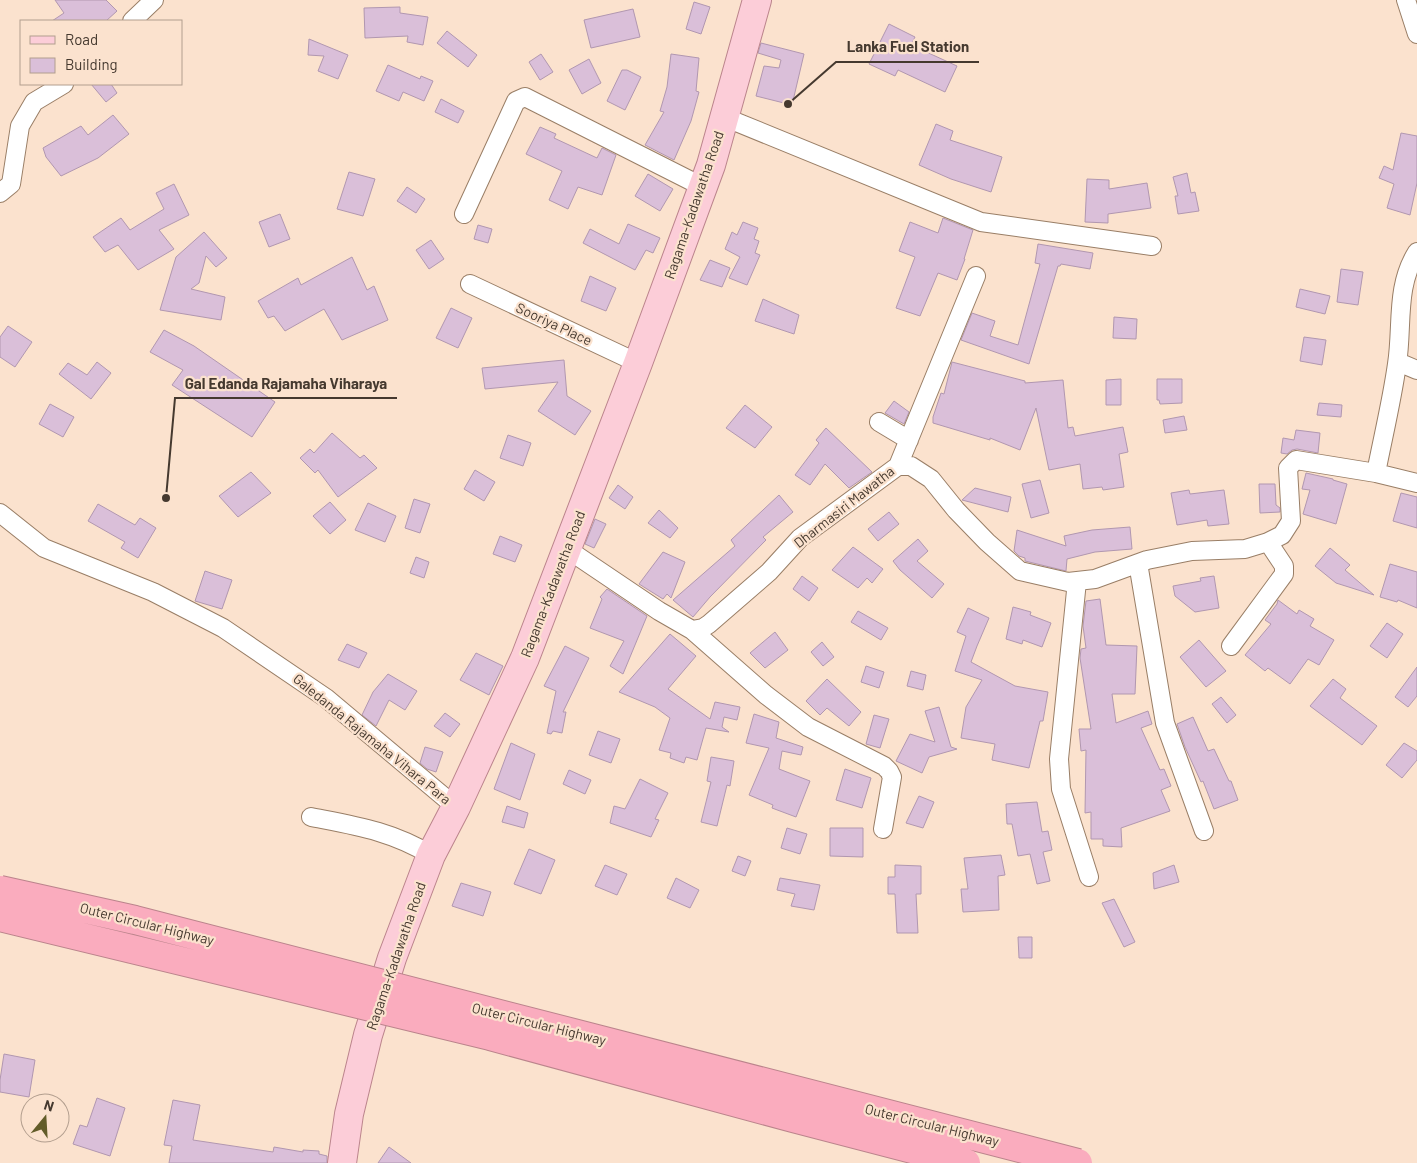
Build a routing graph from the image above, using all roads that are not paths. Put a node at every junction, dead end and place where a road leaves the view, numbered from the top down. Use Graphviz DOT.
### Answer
graph roads {
  1 [pos="154,0"];
  2 [pos="757,0"];
  3 [pos="1406,0"];
  4 [pos="133,20"];
  5 [pos="1417,34"];
  6 [pos="62,85"];
  7 [pos="724,117"];
  8 [pos="703,187"];
  9 [pos="0,193"];
  10 [pos="464,214"];
  11 [pos="1152,246"];
  12 [pos="1417,252"];
  13 [pos="976,276"];
  14 [pos="470,284"];
  15 [pos="1398,362"];
  16 [pos="638,363"];
  17 [pos="1417,370"];
  18 [pos="879,422"];
  19 [pos="909,440"];
  20 [pos="898,466"];
  21 [pos="1376,473"];
  22 [pos="1417,483"];
  23 [pos="0,513"];
  24 [pos="1268,542"];
  25 [pos="567,549"];
  26 [pos="1138,562"];
  27 [pos="1078,581"];
  28 [pos="692,630"];
  29 [pos="1231,646"];
  30 [pos="456,807"];
  31 [pos="311,817"];
  32 [pos="883,829"];
  33 [pos="1204,831"];
  34 [pos="431,855"];
  35 [pos="1089,877"];
  36 [pos="0,890"];
  37 [pos="0,917"];
  38 [pos="342,1163"];
  39 [pos="966,1163"];
  40 [pos="1078,1163"];
  1 -- 4 [label="street"];
  2 -- 7 [label="main road, Ragama-Kadawatha Road"];
  3 -- 5 [label="street"];
  6 -- 9 [label="street"];
  7 -- 8 [label="main road, Ragama-Kadawatha Road"];
  7 -- 11 [label="street"];
  8 -- 10 [label="street"];
  8 -- 16 [label="main road, Ragama-Kadawatha Road"];
  12 -- 15 [label="street"];
  13 -- 19 [label="street"];
  14 -- 16 [label="street, Sooriya Place"];
  15 -- 17 [label="street"];
  15 -- 21 [label="street"];
  16 -- 25 [label="main road, Ragama-Kadawatha Road"];
  18 -- 19 [label="street"];
  19 -- 20 [label="street"];
  20 -- 27 [label="street, Dharmasiri Mawatha"];
  20 -- 28 [label="street, Dharmasiri Mawatha"];
  21 -- 22 [label="street, Dharmasiri Mawatha"];
  21 -- 24 [label="street, Dharmasiri Mawatha"];
  23 -- 30 [label="street, Galedanda Rajamaha Vihara Para"];
  24 -- 26 [label="street, Dharmasiri Mawatha"];
  24 -- 29 [label="street"];
  25 -- 28 [label="street"];
  25 -- 30 [label="main road, Ragama-Kadawatha Road"];
  26 -- 27 [label="street, Dharmasiri Mawatha"];
  26 -- 33 [label="street"];
  27 -- 35 [label="street"];
  28 -- 32 [label="street"];
  30 -- 34 [label="main road, Ragama-Kadawatha Road"];
  31 -- 34 [label="street"];
  34 -- 38 [label="main road, Ragama-Kadawatha Road"];
  36 -- 40 [label="highway, Outer Circular Highway, bridge"];
  37 -- 39 [label="highway, Outer Circular Highway, bridge"];
}
